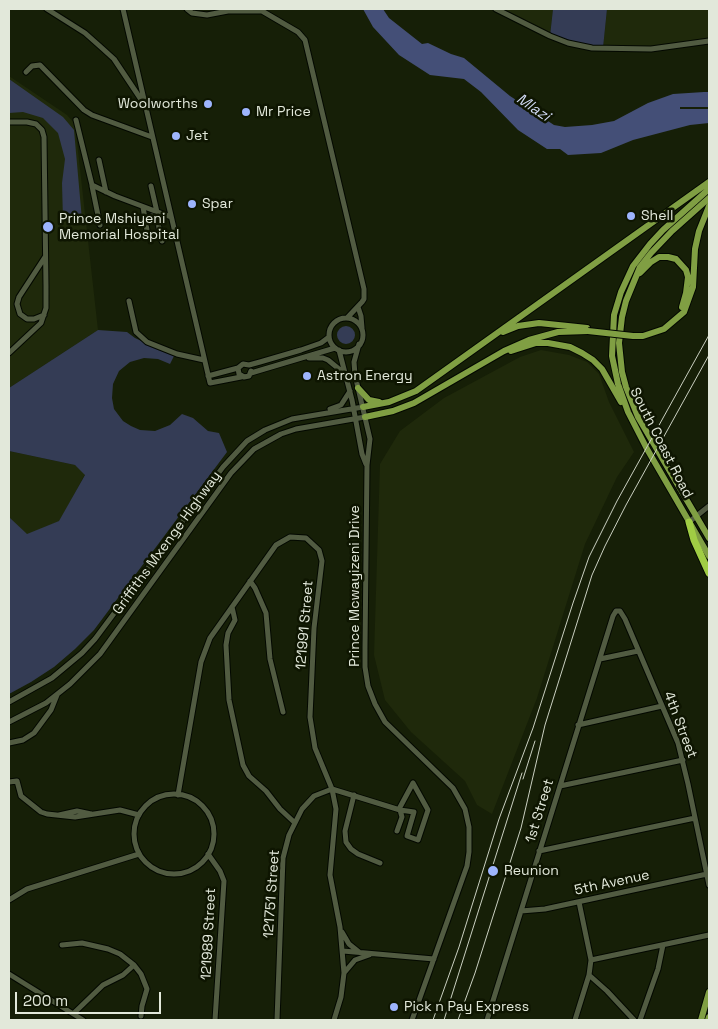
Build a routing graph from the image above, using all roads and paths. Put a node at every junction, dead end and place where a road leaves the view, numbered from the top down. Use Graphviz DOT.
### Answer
graph roads {
  1 [pos="47,9"];
  2 [pos="123,9"];
  3 [pos="187,9"];
  4 [pos="496,9"];
  5 [pos="709,41"];
  6 [pos="26,72"];
  7 [pos="145,106"];
  8 [pos="76,120"];
  9 [pos="9,122"];
  10 [pos="152,137"];
  11 [pos="99,160"];
  12 [pos="709,182"];
  13 [pos="92,185"];
  14 [pos="151,186"];
  15 [pos="709,189"];
  16 [pos="106,192"];
  17 [pos="709,198"];
  18 [pos="709,206"];
  19 [pos="143,207"];
  20 [pos="157,212"];
  21 [pos="171,217"];
  22 [pos="144,218"];
  23 [pos="100,225"];
  24 [pos="148,236"];
  25 [pos="162,241"];
  26 [pos="45,255"];
  27 [pos="634,280"];
  28 [pos="129,302"];
  29 [pos="358,307"];
  30 [pos="44,316"];
  31 [pos="347,318"];
  32 [pos="362,330"];
  33 [pos="589,330"];
  34 [pos="633,334"];
  35 [pos="329,337"];
  36 [pos="489,339"];
  37 [pos="359,344"];
  38 [pos="337,349"];
  39 [pos="9,353"];
  40 [pos="299,359"];
  41 [pos="204,360"];
  42 [pos="249,365"];
  43 [pos="238,368"];
  44 [pos="474,369"];
  45 [pos="251,373"];
  46 [pos="345,374"];
  47 [pos="208,376"];
  48 [pos="241,377"];
  49 [pos="358,388"];
  50 [pos="350,391"];
  51 [pos="384,403"];
  52 [pos="363,406"];
  53 [pos="354,408"];
  54 [pos="313,415"];
  55 [pos="365,417"];
  56 [pos="356,419"];
  57 [pos="647,449"];
  58 [pos="367,465"];
  59 [pos="709,506"];
  60 [pos="697,518"];
  61 [pos="689,522"];
  62 [pos="709,538"];
  63 [pos="709,556"];
  64 [pos="709,573"];
  65 [pos="250,581"];
  66 [pos="232,607"];
  67 [pos="617,610"];
  68 [pos="638,651"];
  69 [pos="600,660"];
  70 [pos="57,694"];
  71 [pos="9,702"];
  72 [pos="662,706"];
  73 [pos="283,712"];
  74 [pos="9,722"];
  75 [pos="578,725"];
  76 [pos="9,743"];
  77 [pos="683,760"];
  78 [pos="9,782"];
  79 [pos="560,786"];
  80 [pos="332,788"];
  81 [pos="178,795"];
  82 [pos="354,795"];
  83 [pos="399,809"];
  84 [pos="139,815"];
  85 [pos="695,818"];
  86 [pos="294,822"];
  87 [pos="397,831"];
  88 [pos="539,852"];
  89 [pos="139,854"];
  90 [pos="208,854"];
  91 [pos="380,863"];
  92 [pos="707,874"];
  93 [pos="709,886"];
  94 [pos="9,900"];
  95 [pos="579,902"];
  96 [pos="521,911"];
  97 [pos="340,927"];
  98 [pos="709,935"];
  99 [pos="62,945"];
  100 [pos="663,945"];
  101 [pos="343,951"];
  102 [pos="361,953"];
  103 [pos="372,954"];
  104 [pos="434,959"];
  105 [pos="591,960"];
  106 [pos="134,965"];
  107 [pos="344,973"];
  108 [pos="9,974"];
  109 [pos="589,975"];
  110 [pos="709,992"];
  111 [pos="74,1013"];
  112 [pos="141,1016"];
  113 [pos="83,1020"];
  114 [pos="215,1020"];
  115 [pos="277,1020"];
  116 [pos="334,1020"];
  117 [pos="412,1020"];
  118 [pos="487,1020"];
  119 [pos="575,1020"];
  120 [pos="634,1020"];
  121 [pos="640,1020"];
  122 [pos="701,1020"];
  1 -- 7 [label="street"];
  2 -- 7 [label="street"];
  3 -- 29 [label="street"];
  4 -- 5 [label="street"];
  6 -- 10 [label="street"];
  7 -- 10 [label="street"];
  8 -- 13 [label="street"];
  9 -- 26 [label="street"];
  10 -- 21 [label="street"];
  11 -- 16 [label="street"];
  12 -- 36 [label="main road"];
  13 -- 16 [label="street"];
  13 -- 23 [label="street"];
  14 -- 20 [label="street"];
  15 -- 57 [label="main road, South Coast Road"];
  16 -- 19 [label="street"];
  17 -- 27 [label="main road, South Coast Road"];
  18 -- 34 [label="main road"];
  19 -- 20 [label="street"];
  19 -- 22 [label="street"];
  20 -- 21 [label="street"];
  21 -- 41 [label="street"];
  22 -- 24 [label="street"];
  22 -- 25 [label="street"];
  26 -- 30 [label="street"];
  26 -- 30 [label="street"];
  27 -- 34 [label="main road"];
  27 -- 60 [label="main road, South Coast Road"];
  28 -- 41 [label="street"];
  29 -- 31 [label="street"];
  29 -- 32 [label="street"];
  30 -- 39 [label="street"];
  31 -- 32 [label="street"];
  31 -- 35 [label="street"];
  32 -- 37 [label="street"];
  33 -- 34 [label="main road, bridge"];
  33 -- 36 [label="main road"];
  33 -- 44 [label="main road"];
  35 -- 38 [label="street"];
  35 -- 42 [label="street"];
  36 -- 51 [label="main road"];
  37 -- 38 [label="street"];
  37 -- 49 [label="street, Prince Mcwayizeni Drive"];
  38 -- 40 [label="street"];
  38 -- 46 [label="street, Prince Mcwayizeni Drive"];
  40 -- 45 [label="street"];
  40 -- 46 [label="street"];
  41 -- 47 [label="street"];
  42 -- 43 [label="street"];
  42 -- 45 [label="street"];
  43 -- 47 [label="street"];
  43 -- 48 [label="street"];
  44 -- 55 [label="main road"];
  44 -- 57 [label="main road"];
  45 -- 48 [label="street"];
  46 -- 50 [label="street, Prince Mcwayizeni Drive"];
  47 -- 48 [label="street"];
  49 -- 51 [label="main road"];
  49 -- 52 [label="street, Prince Mcwayizeni Drive"];
  50 -- 53 [label="street, Prince Mcwayizeni Drive"];
  50 -- 54 [label="street"];
  51 -- 52 [label="main road"];
  52 -- 53 [label="street, Griffiths Mxenge Highway"];
  52 -- 55 [label="street, Prince Mcwayizeni Drive"];
  53 -- 54 [label="street, Griffiths Mxenge Highway"];
  53 -- 56 [label="street, Prince Mcwayizeni Drive"];
  54 -- 71 [label="street, Griffiths Mxenge Highway"];
  55 -- 56 [label="street, Griffiths Mxenge Highway"];
  55 -- 58 [label="street, Prince Mcwayizeni Drive"];
  56 -- 58 [label="street, Prince Mcwayizeni Drive"];
  56 -- 70 [label="street, Griffiths Mxenge Highway"];
  57 -- 61 [label="main road, South Coast Road"];
  58 -- 104 [label="street, Prince Mcwayizeni Drive"];
  59 -- 60 [label="street"];
  60 -- 61 [label="street"];
  60 -- 62 [label="main road, South Coast Road"];
  61 -- 63 [label="main road, South Coast Road"];
  61 -- 64 [label="highway"];
  65 -- 66 [label="street, 121991 Street"];
  65 -- 73 [label="street"];
  65 -- 80 [label="street, 121991 Street"];
  66 -- 81 [label="street, 121991 Street"];
  66 -- 86 [label="street"];
  67 -- 68 [label="street, 4th Street"];
  67 -- 69 [label="street, 1st Street"];
  68 -- 69 [label="street"];
  68 -- 72 [label="street, 4th Street"];
  69 -- 75 [label="street, 1st Street"];
  70 -- 74 [label="street, Griffiths Mxenge Highway"];
  70 -- 76 [label="street"];
  72 -- 75 [label="street"];
  72 -- 77 [label="street, 4th Street"];
  75 -- 79 [label="street, 1st Street"];
  77 -- 79 [label="street"];
  77 -- 85 [label="street, 4th Street"];
  78 -- 84 [label="street"];
  79 -- 88 [label="street, 1st Street"];
  80 -- 82 [label="street"];
  80 -- 86 [label="street, 121751 Street"];
  80 -- 97 [label="street, 121991 Street"];
  81 -- 84 [label="street"];
  81 -- 90 [label="street"];
  82 -- 83 [label="street"];
  82 -- 91 [label="street"];
  83 -- 83 [label="street"];
  83 -- 87 [label="street"];
  84 -- 89 [label="street"];
  85 -- 88 [label="street"];
  85 -- 92 [label="street, 4th Street"];
  86 -- 115 [label="street, 121751 Street"];
  88 -- 96 [label="street, 1st Street"];
  89 -- 90 [label="street"];
  89 -- 94 [label="street"];
  90 -- 114 [label="street, 121989 Street"];
  92 -- 93 [label="street, 4th Street"];
  92 -- 95 [label="street, 5th Avenue"];
  95 -- 96 [label="street, 5th Avenue"];
  95 -- 105 [label="street"];
  96 -- 118 [label="street, 1st Street"];
  97 -- 101 [label="street, 121991 Street"];
  97 -- 102 [label="street"];
  98 -- 100 [label="street"];
  99 -- 106 [label="street"];
  100 -- 105 [label="street"];
  100 -- 121 [label="street"];
  101 -- 102 [label="street"];
  101 -- 107 [label="street, 121991 Street"];
  102 -- 103 [label="street"];
  103 -- 104 [label="street"];
  103 -- 107 [label="street"];
  104 -- 117 [label="street, Prince Mcwayizeni Drive"];
  105 -- 109 [label="street"];
  106 -- 111 [label="street"];
  106 -- 112 [label="street"];
  107 -- 116 [label="street, 121991 Street"];
  108 -- 111 [label="street"];
  109 -- 119 [label="street"];
  109 -- 120 [label="street"];
  110 -- 122 [label="main road"];
  111 -- 113 [label="street"];
}
